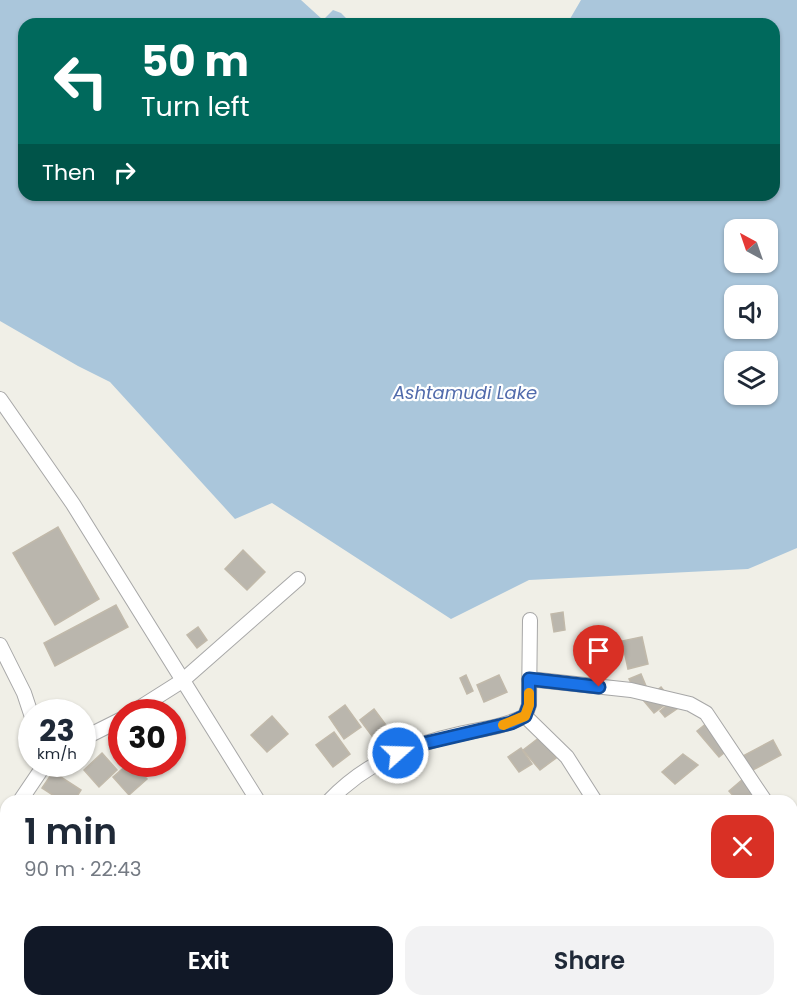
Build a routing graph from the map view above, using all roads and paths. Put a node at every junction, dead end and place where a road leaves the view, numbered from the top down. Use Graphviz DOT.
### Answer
graph roads {
  1 [pos="0,399"];
  2 [pos="298,579"];
  3 [pos="530,620"];
  4 [pos="0,645"];
  5 [pos="529,679"];
  6 [pos="182,681"];
  7 [pos="26,699"];
  8 [pos="154,699"];
  9 [pos="525,716"];
  10 [pos="36,777"];
  11 [pos="24,795"];
  12 [pos="254,795"];
  13 [pos="336,795"];
  14 [pos="591,795"];
  15 [pos="761,795"];
  1 -- 6 [label="street"];
  2 -- 6 [label="street"];
  3 -- 5 [label="street"];
  4 -- 7 [label="street"];
  5 -- 9 [label="street"];
  5 -- 15 [label="street"];
  6 -- 8 [label="street"];
  6 -- 12 [label="street"];
  9 -- 13 [label="street"];
  9 -- 14 [label="street"];
  10 -- 11 [label="street"];
}
